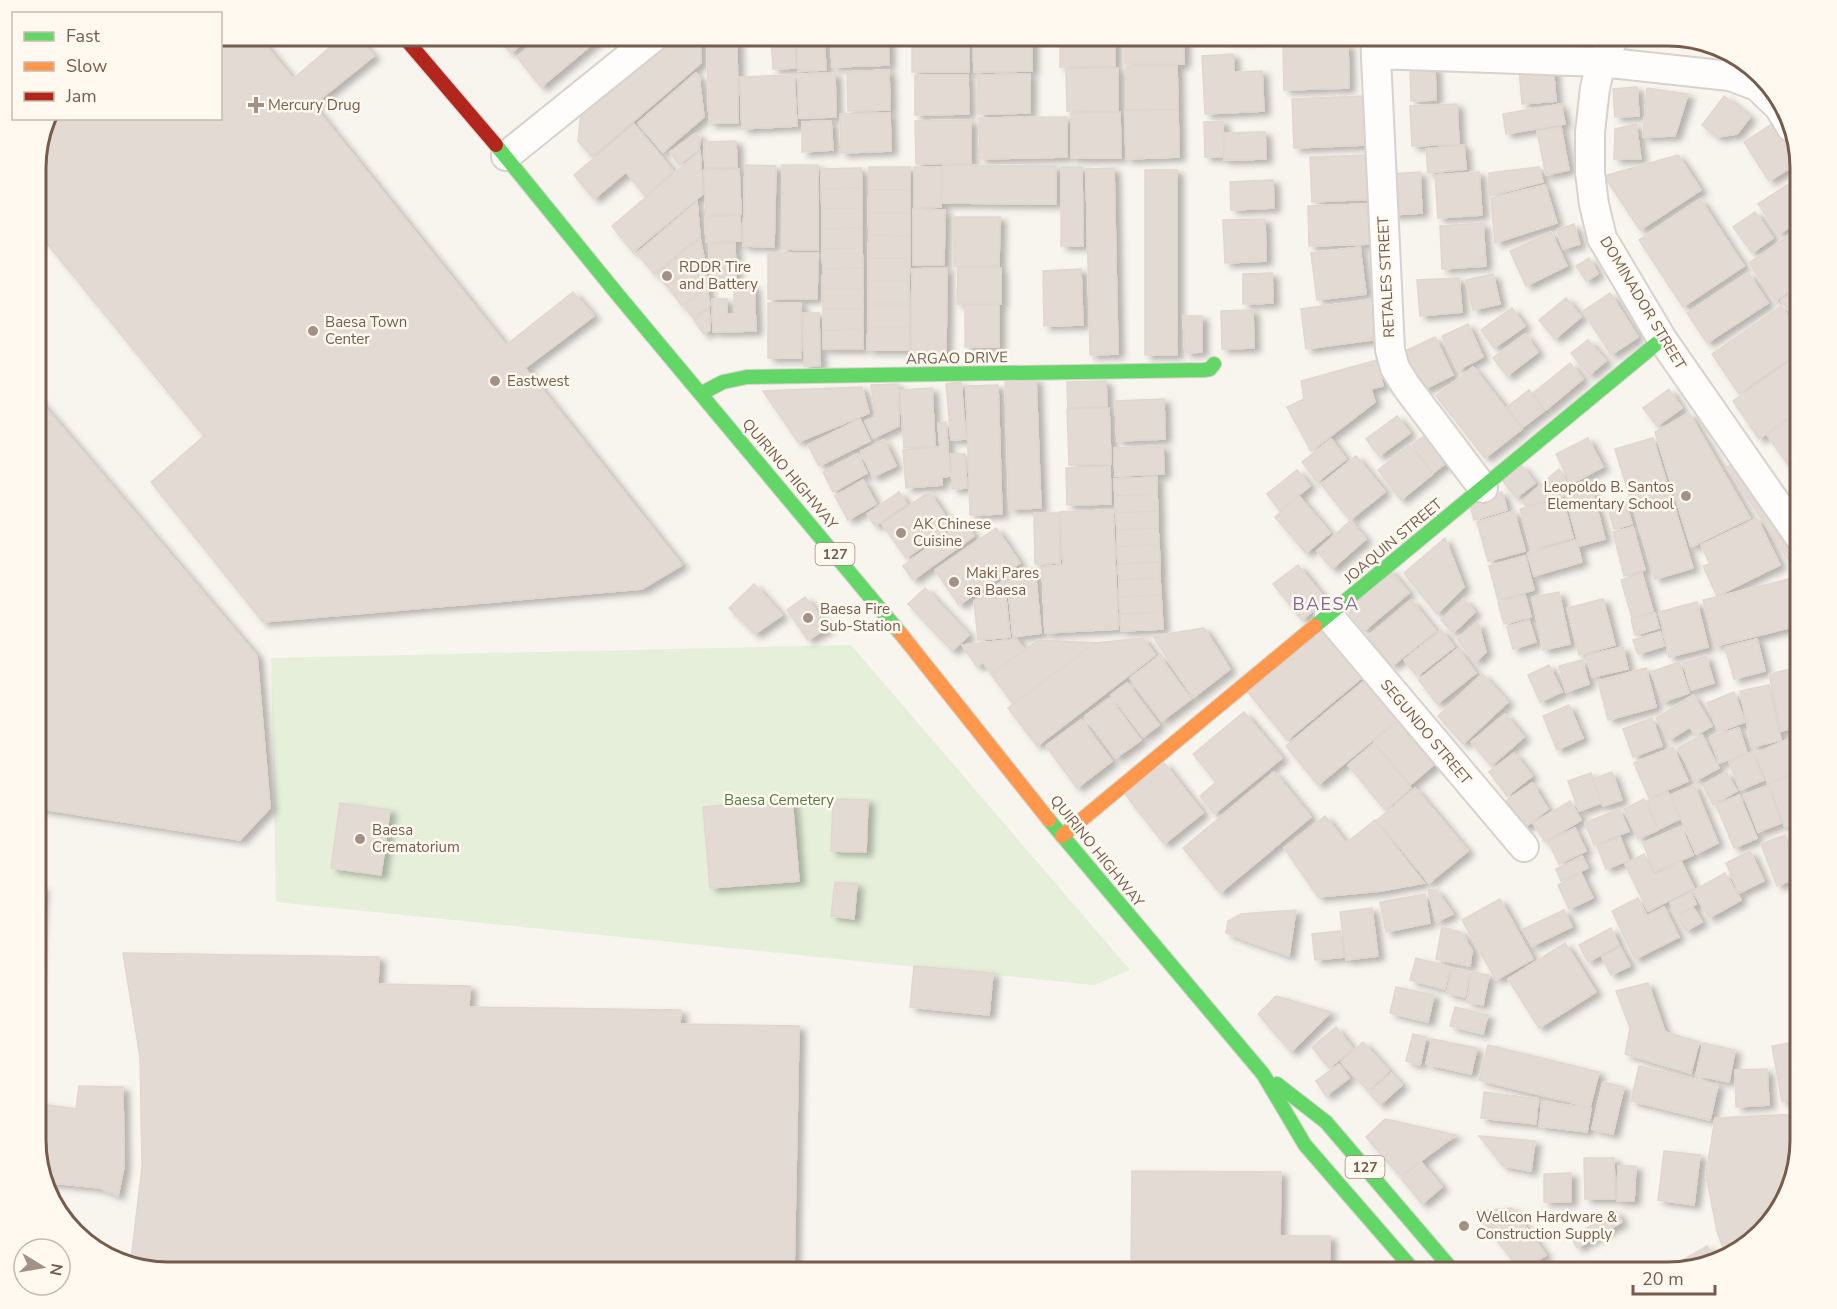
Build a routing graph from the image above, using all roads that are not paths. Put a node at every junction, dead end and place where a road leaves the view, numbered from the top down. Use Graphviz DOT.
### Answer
graph roads {
  1 [pos="412,46"];
  2 [pos="643,46"];
  3 [pos="1375,46"];
  4 [pos="1388,46"];
  5 [pos="1610,46"];
  6 [pos="1601,62"];
  7 [pos="1762,91"];
  8 [pos="506,156"];
  9 [pos="1662,339"];
  10 [pos="1214,364"];
  11 [pos="702,393"];
  12 [pos="1483,488"];
  13 [pos="1790,524"];
  14 [pos="1329,616"];
  15 [pos="1062,836"];
  16 [pos="1524,847"];
  17 [pos="1263,1074"];
  18 [pos="1406,1262"];
  19 [pos="1446,1262"];
  1 -- 8 [label="main road, QUIRINO HIGHWAY / 127"];
  2 -- 8 [label="street"];
  3 -- 12 [label="street, RETALES STREET"];
  4 -- 6 [label="street"];
  5 -- 6 [label="street, DOMINADOR STREET"];
  6 -- 7 [label="street"];
  6 -- 9 [label="street, DOMINADOR STREET"];
  8 -- 11 [label="main road, QUIRINO HIGHWAY / 127"];
  9 -- 12 [label="main road, JOAQUIN STREET"];
  9 -- 13 [label="street, DOMINADOR STREET"];
  10 -- 11 [label="main road, ARGAO DRIVE"];
  11 -- 15 [label="main road, QUIRINO HIGHWAY / 127"];
  12 -- 14 [label="main road, JOAQUIN STREET"];
  14 -- 15 [label="main road, JOAQUIN STREET"];
  14 -- 16 [label="street, SEGUNDO STREET"];
  15 -- 17 [label="main road, QUIRINO HIGHWAY / 127"];
  17 -- 18 [label="main road, QUIRINO HIGHWAY / 127"];
  17 -- 19 [label="main road, QUIRINO HIGHWAY / 127"];
}
